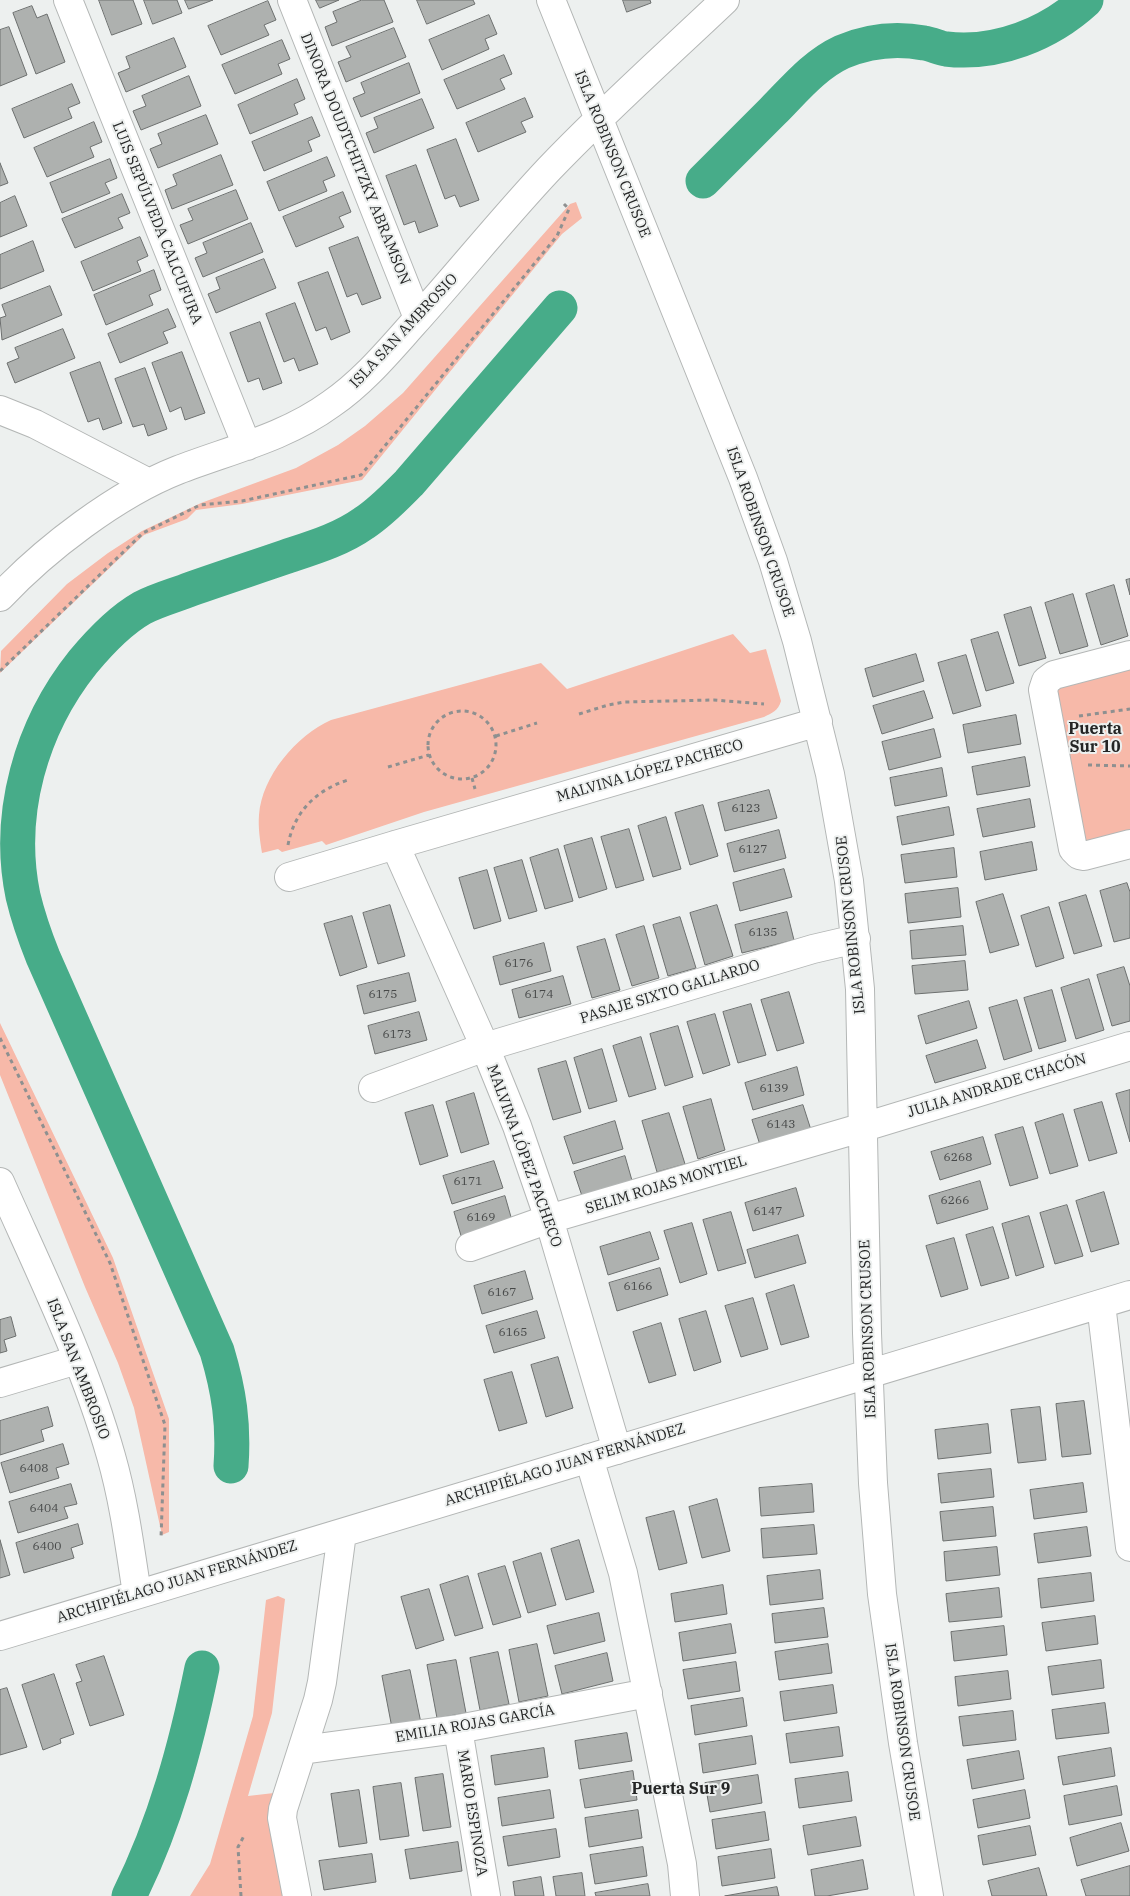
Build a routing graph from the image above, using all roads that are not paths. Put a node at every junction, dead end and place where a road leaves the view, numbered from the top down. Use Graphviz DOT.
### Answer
graph roads {
  1 [pos="68,0"];
  2 [pos="292,0"];
  3 [pos="551,0"];
  4 [pos="725,0"];
  5 [pos="598,121"];
  6 [pos="418,318"];
  7 [pos="0,410"];
  8 [pos="247,446"];
  9 [pos="149,483"];
  10 [pos="0,597"];
  11 [pos="1130,655"];
  12 [pos="818,722"];
  13 [pos="1130,844"];
  14 [pos="395,845"];
  15 [pos="289,877"];
  16 [pos="856,939"];
  17 [pos="1130,1046"];
  18 [pos="485,1047"];
  19 [pos="373,1088"];
  20 [pos="864,1127"];
  21 [pos="0,1182"];
  22 [pos="549,1219"];
  23 [pos="470,1247"];
  24 [pos="1130,1295"];
  25 [pos="1100,1304"];
  26 [pos="77,1360"];
  27 [pos="868,1374"];
  28 [pos="0,1383"];
  29 [pos="617,1450"];
  30 [pos="589,1458"];
  31 [pos="342,1533"];
  32 [pos="1130,1547"];
  33 [pos="137,1594"];
  34 [pos="0,1636"];
  35 [pos="648,1693"];
  36 [pos="458,1729"];
  37 [pos="302,1750"];
  38 [pos="297,1896"];
  39 [pos="486,1896"];
  40 [pos="685,1896"];
  41 [pos="929,1896"];
  1 -- 8 [label="street, LUIS SEPÚLVEDA CALCUFURA"];
  2 -- 6 [label="street, DINORA DOUDTCHITZKY ABRAMSON"];
  3 -- 5 [label="street, ISLA ROBINSON CRUSOE"];
  4 -- 5 [label="street, ISLA SAN AMBROSIO"];
  5 -- 6 [label="street, ISLA SAN AMBROSIO"];
  5 -- 12 [label="street, ISLA ROBINSON CRUSOE"];
  6 -- 8 [label="street, ISLA SAN AMBROSIO"];
  7 -- 9 [label="street"];
  8 -- 9 [label="street, ISLA SAN AMBROSIO"];
  9 -- 10 [label="street, ISLA SAN AMBROSIO"];
  11 -- 13 [label="street"];
  12 -- 14 [label="street, MALVINA LÓPEZ PACHECO"];
  12 -- 16 [label="street, ISLA ROBINSON CRUSOE"];
  14 -- 15 [label="street, MALVINA LÓPEZ PACHECO"];
  14 -- 18 [label="street, MALVINA LÓPEZ PACHECO"];
  16 -- 18 [label="street, PASAJE SIXTO GALLARDO"];
  16 -- 20 [label="street, ISLA ROBINSON CRUSOE"];
  17 -- 20 [label="street, JULIA ANDRADE CHACÓN"];
  18 -- 19 [label="street, PASAJE SIXTO GALLARDO"];
  18 -- 22 [label="street, MALVINA LÓPEZ PACHECO"];
  20 -- 22 [label="street, SELIM ROJAS MONTIEL"];
  20 -- 27 [label="street, ISLA ROBINSON CRUSOE"];
  21 -- 26 [label="street, ISLA SAN AMBROSIO"];
  22 -- 23 [label="street, SELIM ROJAS MONTIEL"];
  22 -- 29 [label="street, MALVINA LÓPEZ PACHECO"];
  24 -- 25 [label="street, ARCHIPIÉLAGO JUAN FERNÁNDEZ"];
  25 -- 27 [label="street, ARCHIPIÉLAGO JUAN FERNÁNDEZ"];
  25 -- 32 [label="street"];
  26 -- 28 [label="street"];
  26 -- 33 [label="street, ISLA SAN AMBROSIO"];
  27 -- 29 [label="street, ARCHIPIÉLAGO JUAN FERNÁNDEZ"];
  27 -- 41 [label="street, ISLA ROBINSON CRUSOE"];
  29 -- 30 [label="street, ARCHIPIÉLAGO JUAN FERNÁNDEZ"];
  30 -- 31 [label="street, ARCHIPIÉLAGO JUAN FERNÁNDEZ"];
  30 -- 35 [label="street"];
  31 -- 33 [label="street, ARCHIPIÉLAGO JUAN FERNÁNDEZ"];
  31 -- 37 [label="street"];
  33 -- 34 [label="street, ARCHIPIÉLAGO JUAN FERNÁNDEZ"];
  35 -- 36 [label="street, EMILIA ROJAS GARCÍA"];
  35 -- 40 [label="street"];
  36 -- 37 [label="street, EMILIA ROJAS GARCÍA"];
  36 -- 39 [label="street, MARIO ESPINOZA"];
  37 -- 38 [label="street"];
}
